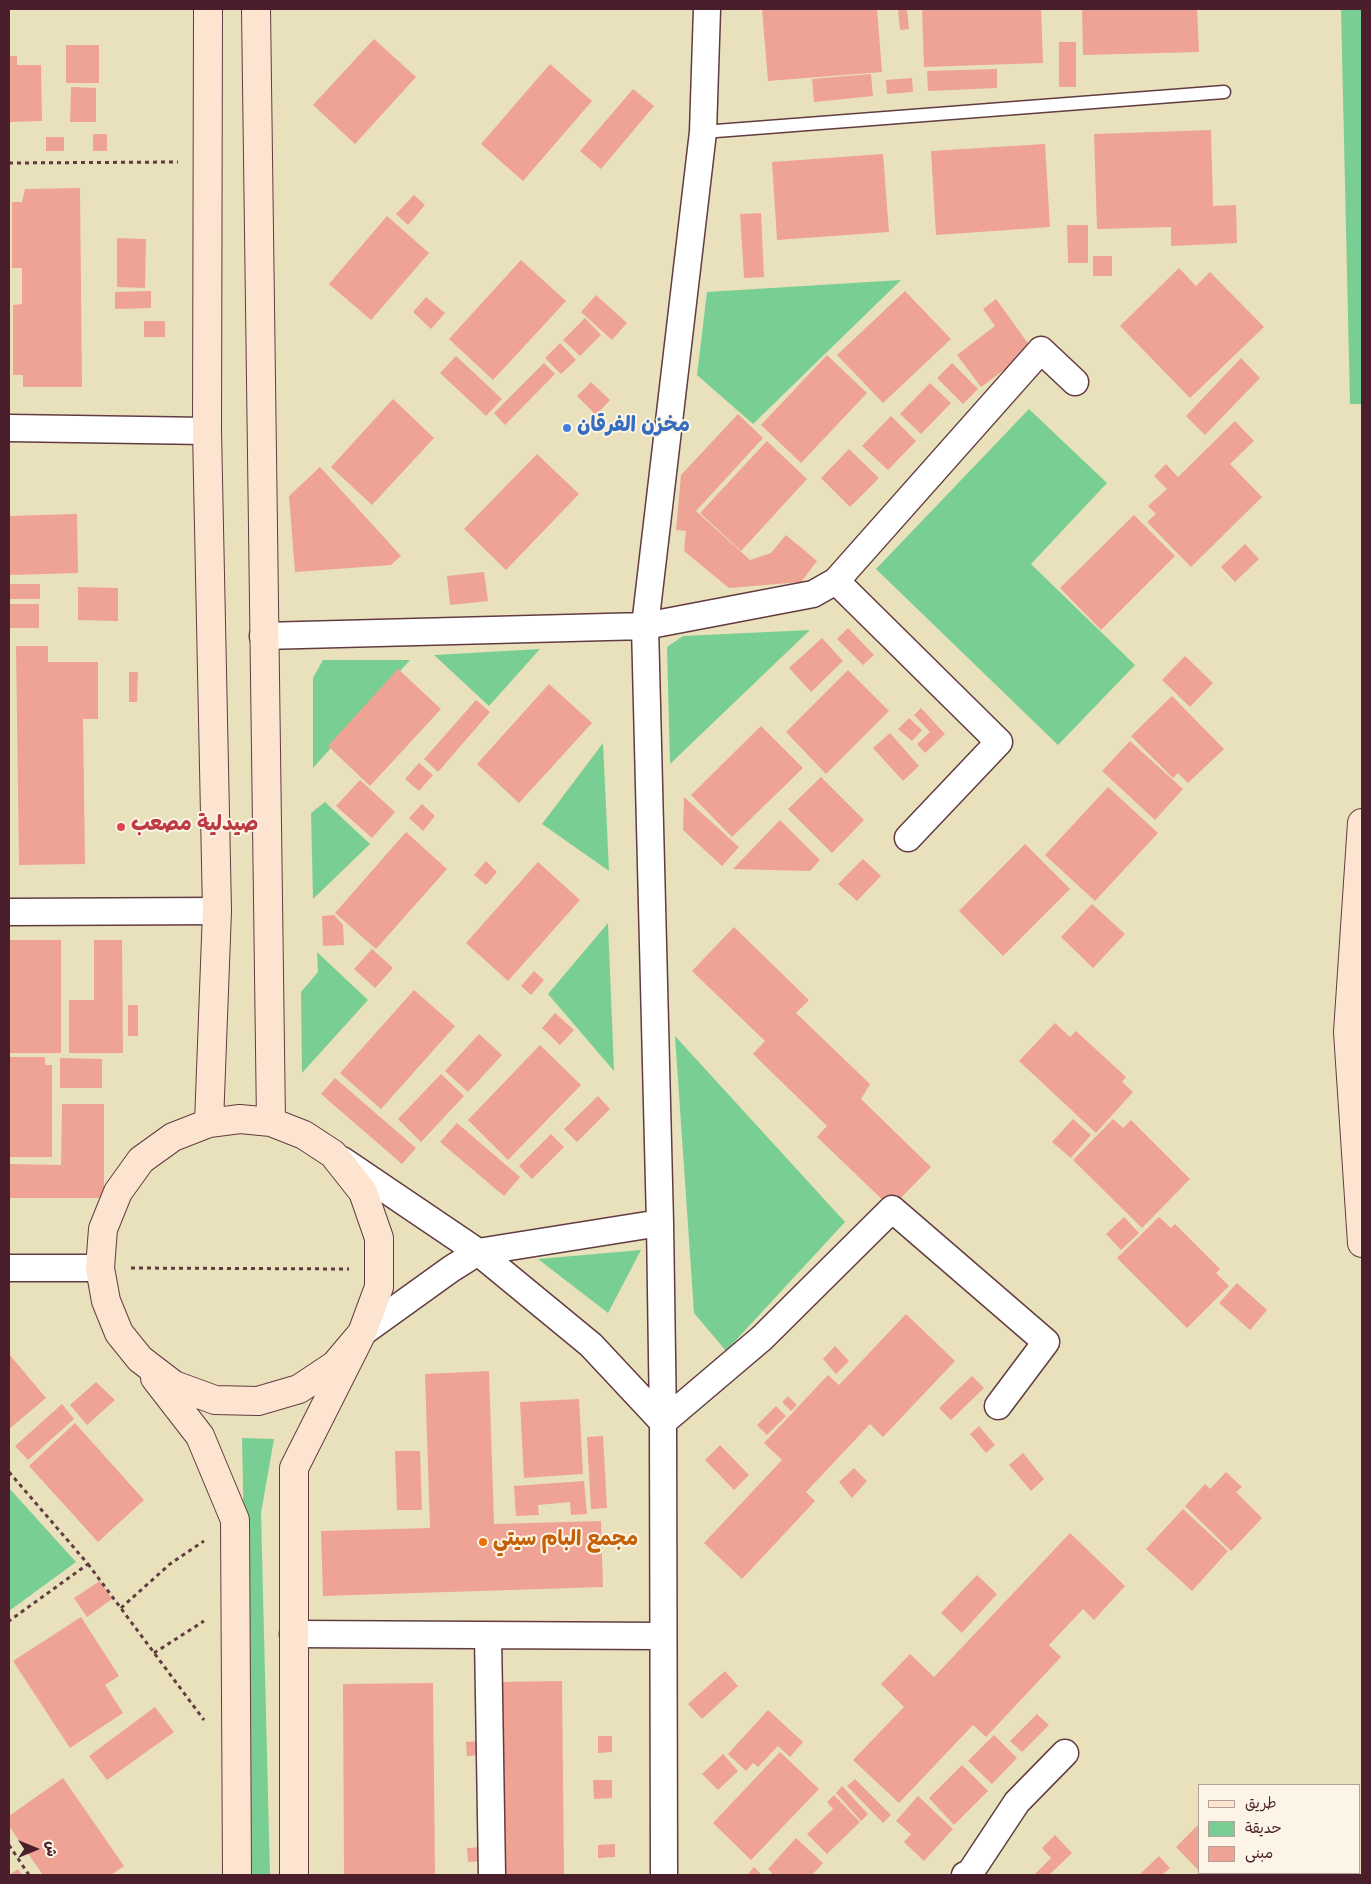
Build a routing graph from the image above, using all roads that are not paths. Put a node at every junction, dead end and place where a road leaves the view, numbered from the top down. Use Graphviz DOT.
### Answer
graph roads {
  1 [pos="208,9"];
  2 [pos="256,9"];
  3 [pos="707,9"];
  4 [pos="1224,92"];
  5 [pos="703,132"];
  6 [pos="1075,382"];
  7 [pos="9,428"];
  8 [pos="207,431"];
  9 [pos="836,581"];
  10 [pos="645,626"];
  11 [pos="263,636"];
  12 [pos="1362,823"];
  13 [pos="908,838"];
  14 [pos="217,911"];
  15 [pos="9,912"];
  16 [pos="271,1122"];
  17 [pos="209,1123"];
  18 [pos="333,1154"];
  19 [pos="660,1223"];
  20 [pos="1362,1243"];
  21 [pos="478,1252"];
  22 [pos="9,1268"];
  23 [pos="100,1268"];
  24 [pos="362,1332"];
  25 [pos="140,1359"];
  26 [pos="998,1406"];
  27 [pos="663,1422"];
  28 [pos="293,1634"];
  29 [pos="488,1636"];
  30 [pos="662,1636"];
  31 [pos="1065,1753"];
  32 [pos="236,1875"];
  33 [pos="294,1875"];
  34 [pos="492,1875"];
  35 [pos="664,1875"];
  36 [pos="965,1875"];
  1 -- 8 [label="main road"];
  2 -- 11 [label="main road"];
  3 -- 5 [label="street"];
  4 -- 5 [label="lane"];
  5 -- 10 [label="street"];
  6 -- 9 [label="street"];
  7 -- 8 [label="street"];
  8 -- 14 [label="main road"];
  9 -- 10 [label="street"];
  9 -- 13 [label="street"];
  10 -- 11 [label="street"];
  10 -- 19 [label="street"];
  11 -- 16 [label="main road"];
  12 -- 20 [label="main road"];
  14 -- 15 [label="street"];
  14 -- 17 [label="main road"];
  16 -- 17 [label="main road"];
  16 -- 18 [label="main road"];
  17 -- 23 [label="main road"];
  18 -- 21 [label="street"];
  18 -- 24 [label="main road"];
  19 -- 21 [label="street"];
  19 -- 27 [label="street"];
  21 -- 24 [label="street"];
  21 -- 27 [label="street"];
  22 -- 23 [label="street"];
  23 -- 25 [label="main road"];
  24 -- 25 [label="main road"];
  24 -- 28 [label="main road"];
  25 -- 32 [label="main road"];
  26 -- 27 [label="street"];
  27 -- 30 [label="street"];
  28 -- 29 [label="street"];
  28 -- 33 [label="main road"];
  29 -- 30 [label="street"];
  29 -- 34 [label="street"];
  30 -- 35 [label="street"];
  31 -- 36 [label="street"];
}
